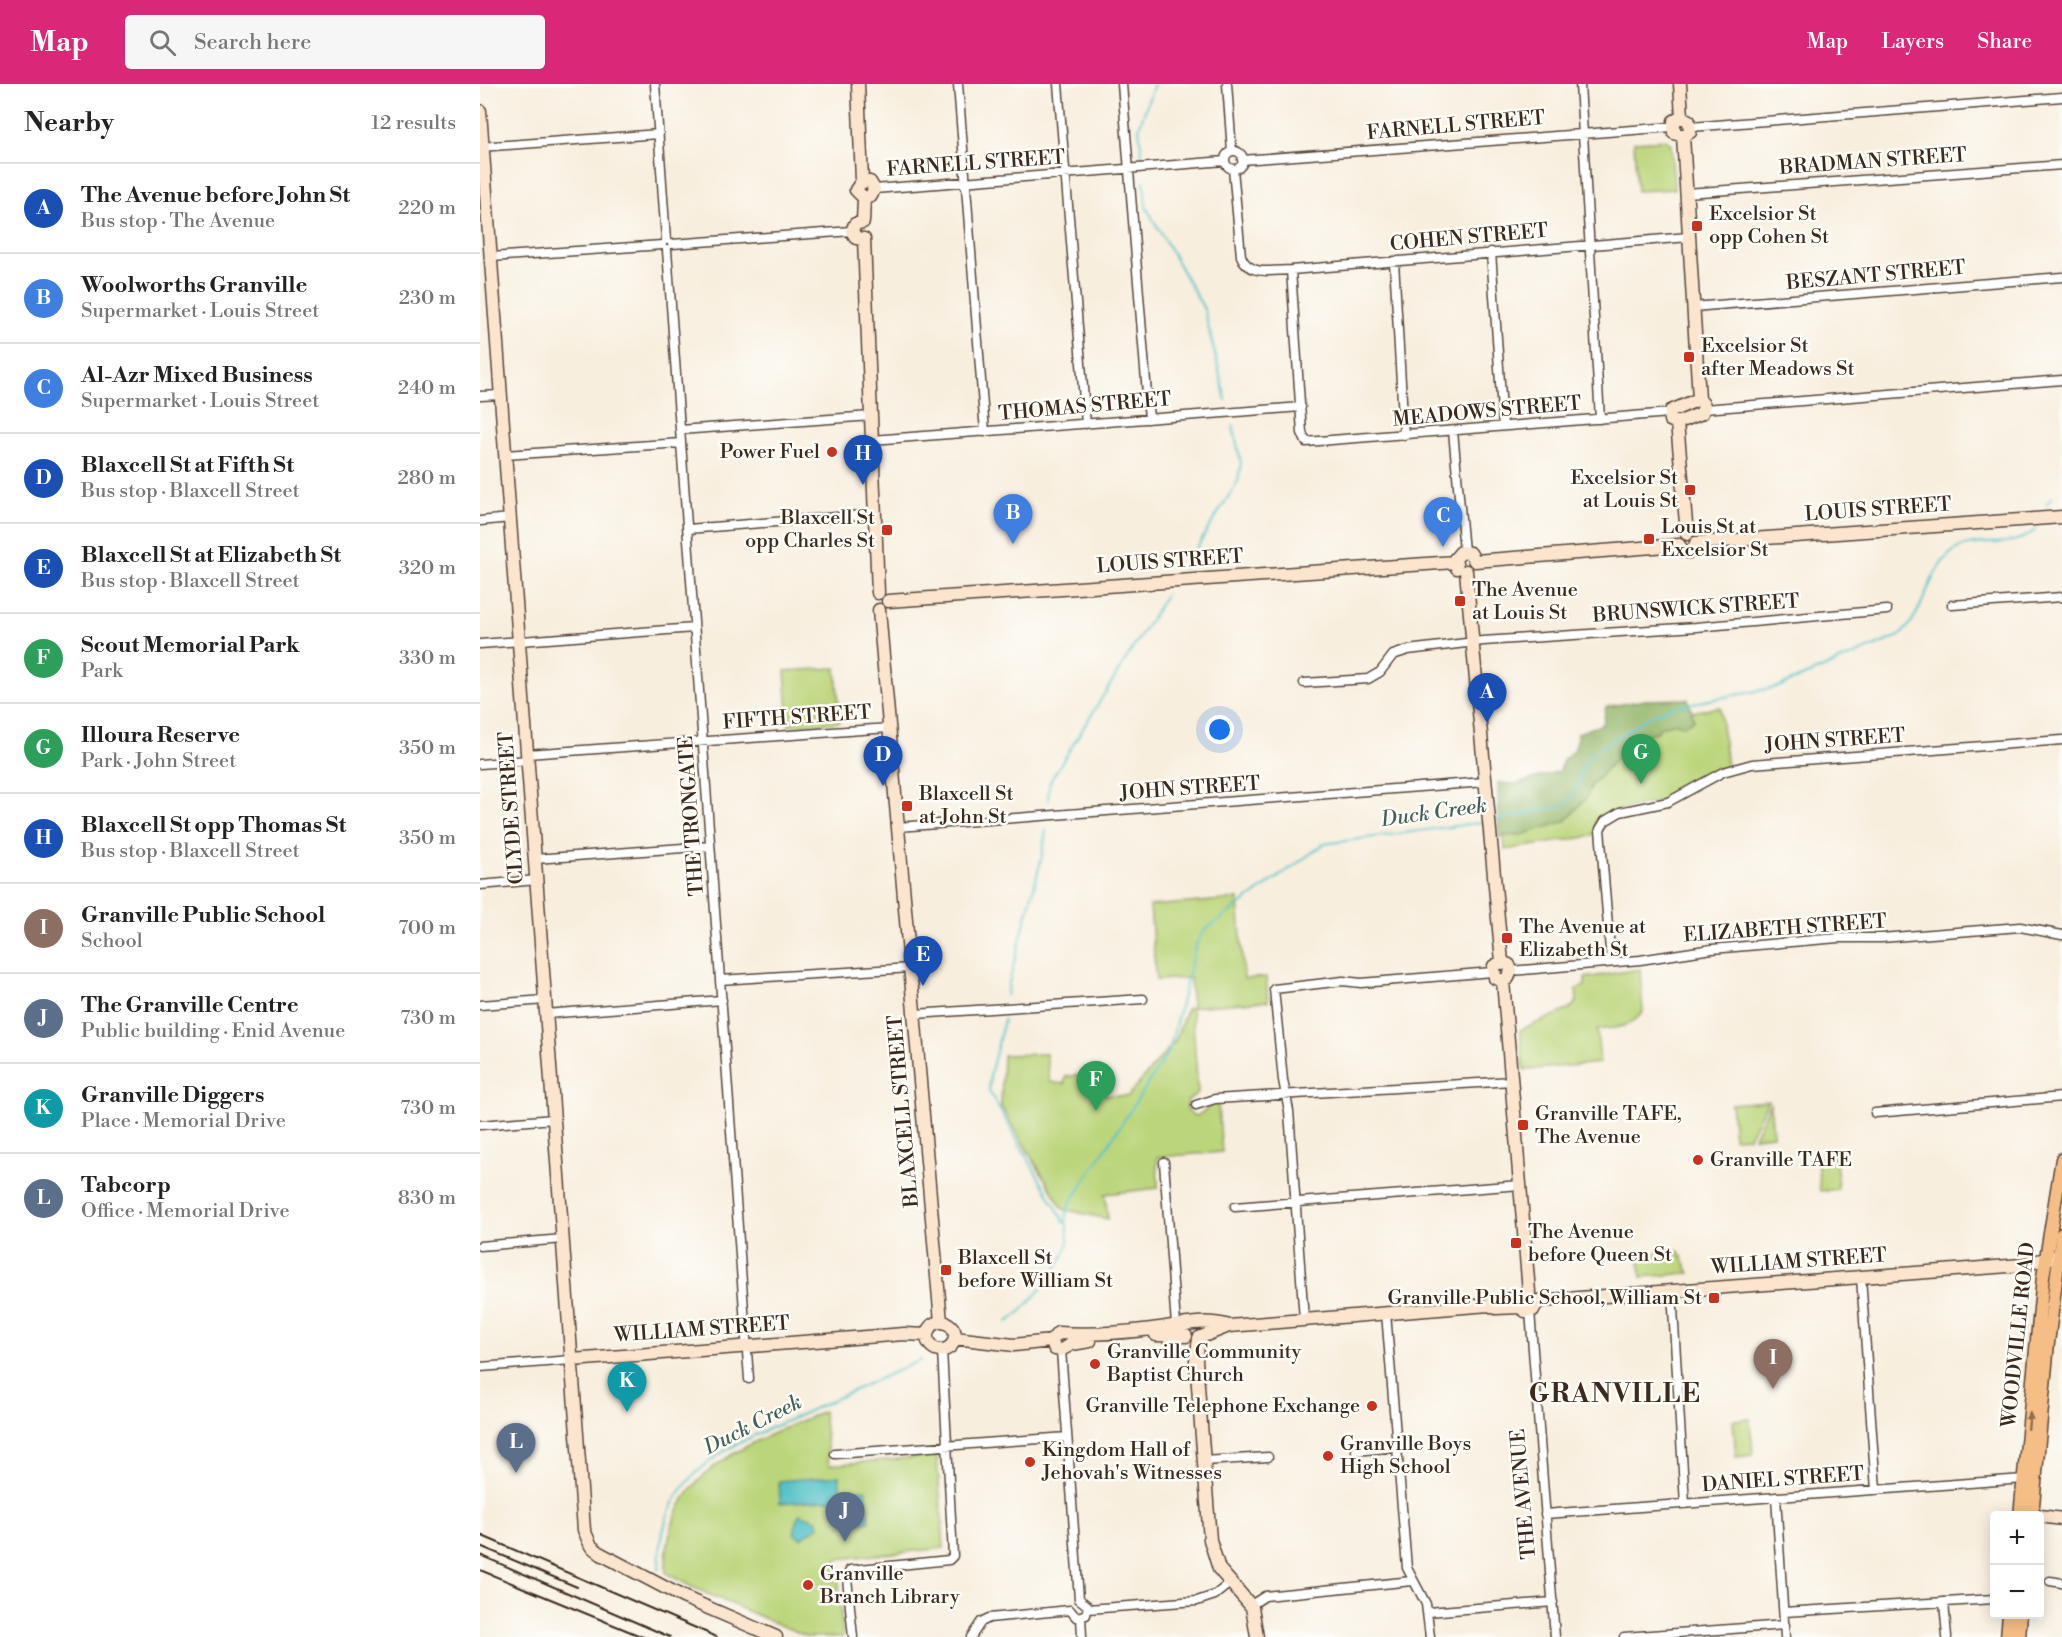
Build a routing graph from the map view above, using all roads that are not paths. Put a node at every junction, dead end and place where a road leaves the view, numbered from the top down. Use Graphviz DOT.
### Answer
graph roads {
  1 [pos="655,84"];
  2 [pos="858,84"];
  3 [pos="958,84"];
  4 [pos="1058,84"];
  5 [pos="1122,84"];
  6 [pos="1227,84"];
  7 [pos="1580,84"];
  8 [pos="1680,84"];
  9 [pos="2062,97"];
  10 [pos="480,111"];
  11 [pos="1682,117"];
  12 [pos="1672,127"];
  13 [pos="1687,131"];
  14 [pos="1583,132"];
  15 [pos="659,134"];
  16 [pos="481,146"];
  17 [pos="1232,152"];
  18 [pos="1242,160"];
  19 [pos="1225,161"];
  20 [pos="2062,165"];
  21 [pos="1128,168"];
  22 [pos="1233,169"];
  23 [pos="1065,174"];
  24 [pos="862,181"];
  25 [pos="966,181"];
  26 [pos="874,189"];
  27 [pos="1687,193"];
  28 [pos="864,198"];
  29 [pos="863,222"];
  30 [pos="852,231"];
  31 [pos="1689,237"];
  32 [pos="864,238"];
  33 [pos="1589,243"];
  34 [pos="667,245"];
  35 [pos="1491,252"];
  36 [pos="491,257"];
  37 [pos="1394,261"];
  38 [pos="1292,270"];
  39 [pos="486,271"];
  40 [pos="2062,277"];
  41 [pos="1693,307"];
  42 [pos="2062,380"];
  43 [pos="501,395"];
  44 [pos="480,396"];
  45 [pos="1702,404"];
  46 [pos="1301,406"];
  47 [pos="871,416"];
  48 [pos="1673,418"];
  49 [pos="1149,419"];
  50 [pos="1600,419"];
  51 [pos="1086,424"];
  52 [pos="1503,426"];
  53 [pos="680,430"];
  54 [pos="1453,431"];
  55 [pos="986,432"];
  56 [pos="1404,435"];
  57 [pos="872,440"];
  58 [pos="681,443"];
  59 [pos="505,455"];
  60 [pos="875,514"];
  61 [pos="2062,517"];
  62 [pos="510,518"];
  63 [pos="480,520"];
  64 [pos="688,529"];
  65 [pos="1692,539"];
  66 [pos="1464,551"];
  67 [pos="1475,561"];
  68 [pos="1455,562"];
  69 [pos="1466,571"];
  70 [pos="2062,597"];
  71 [pos="882,601"];
  72 [pos="1952,605"];
  73 [pos="1887,610"];
  74 [pos="694,628"];
  75 [pos="519,642"];
  76 [pos="1472,643"];
  77 [pos="480,644"];
  78 [pos="1304,683"];
  79 [pos="889,728"];
  80 [pos="2062,740"];
  81 [pos="703,742"];
  82 [pos="528,757"];
  83 [pos="480,764"];
  84 [pos="1485,782"];
  85 [pos="898,826"];
  86 [pos="710,846"];
  87 [pos="535,859"];
  88 [pos="537,880"];
  89 [pos="480,885"];
  90 [pos="2062,935"];
  91 [pos="1502,962"];
  92 [pos="1611,962"];
  93 [pos="911,968"];
  94 [pos="1492,972"];
  95 [pos="1507,976"];
  96 [pos="720,980"];
  97 [pos="1143,999"];
  98 [pos="545,1000"];
  99 [pos="722,1000"];
  100 [pos="480,1005"];
  101 [pos="546,1014"];
  102 [pos="915,1014"];
  103 [pos="1512,1081"];
  104 [pos="1286,1094"];
  105 [pos="2062,1097"];
  106 [pos="1196,1106"];
  107 [pos="1875,1113"];
  108 [pos="554,1119"];
  109 [pos="480,1125"];
  110 [pos="2062,1159"];
  111 [pos="1164,1162"];
  112 [pos="1521,1185"];
  113 [pos="1296,1201"];
  114 [pos="1235,1207"];
  115 [pos="2062,1234"];
  116 [pos="563,1239"];
  117 [pos="480,1246"];
  118 [pos="2060,1255"];
  119 [pos="2046,1260"];
  120 [pos="1861,1277"];
  121 [pos="1672,1292"];
  122 [pos="1527,1302"];
  123 [pos="1386,1313"];
  124 [pos="1304,1320"];
  125 [pos="941,1322"];
  126 [pos="1191,1332"];
  127 [pos="927,1335"];
  128 [pos="955,1338"];
  129 [pos="1060,1346"];
  130 [pos="747,1348"];
  131 [pos="942,1350"];
  132 [pos="572,1360"];
  133 [pos="480,1367"];
  134 [pos="749,1379"];
  135 [pos="1067,1437"];
  136 [pos="947,1446"];
  137 [pos="1396,1448"];
  138 [pos="1356,1451"];
  139 [pos="836,1454"];
  140 [pos="1268,1457"];
  141 [pos="1204,1461"];
  142 [pos="2024,1479"];
  143 [pos="1876,1490"];
  144 [pos="1776,1497"];
  145 [pos="1685,1504"];
  146 [pos="2026,1511"];
  147 [pos="2027,1511"];
  148 [pos="1545,1514"];
  149 [pos="2044,1517"];
  150 [pos="2062,1519"];
  151 [pos="1412,1581"];
  152 [pos="2050,1581"];
  153 [pos="2062,1582"];
  154 [pos="1230,1583"];
  155 [pos="1079,1599"];
  156 [pos="1990,1599"];
  157 [pos="1553,1602"];
  158 [pos="1944,1602"];
  159 [pos="1251,1605"];
  160 [pos="1088,1609"];
  161 [pos="1070,1610"];
  162 [pos="1428,1612"];
  163 [pos="1784,1612"];
  164 [pos="1081,1617"];
  165 [pos="2009,1619"];
  166 [pos="2021,1619"];
  167 [pos="1785,1625"];
  168 [pos="776,1637"];
  169 [pos="853,1637"];
  170 [pos="971,1637"];
  171 [pos="1082,1637"];
  172 [pos="1257,1637"];
  173 [pos="1430,1637"];
  174 [pos="1555,1637"];
  175 [pos="1624,1637"];
  176 [pos="1785,1637"];
  177 [pos="1947,1637"];
  178 [pos="2007,1637"];
  179 [pos="2019,1637"];
  1 -- 15 [label="street, THE TRONGATE"];
  2 -- 24 [label="street"];
  3 -- 25 [label="street"];
  4 -- 23 [label="street"];
  5 -- 21 [label="street"];
  6 -- 17 [label="street"];
  7 -- 14 [label="street"];
  8 -- 11 [label="street"];
  9 -- 13 [label="street"];
  10 -- 16 [label="street, CLYDE STREET"];
  11 -- 12 [label="street"];
  11 -- 13 [label="street"];
  12 -- 13 [label="street"];
  12 -- 14 [label="street, FARNELL STREET"];
  13 -- 27 [label="street"];
  14 -- 18 [label="street, FARNELL STREET"];
  14 -- 33 [label="street"];
  15 -- 16 [label="street"];
  15 -- 34 [label="street, THE TRONGATE"];
  16 -- 36 [label="street, CLYDE STREET"];
  17 -- 18 [label="street"];
  17 -- 19 [label="street"];
  18 -- 22 [label="street"];
  19 -- 21 [label="street, FARNELL STREET"];
  19 -- 22 [label="street"];
  20 -- 27 [label="street, BRADMAN STREET"];
  21 -- 23 [label="street, FARNELL STREET"];
  21 -- 49 [label="street"];
  22 -- 38 [label="street, COHEN STREET"];
  23 -- 25 [label="street, FARNELL STREET"];
  23 -- 51 [label="street"];
  24 -- 26 [label="street"];
  24 -- 28 [label="street"];
  25 -- 26 [label="street, FARNELL STREET"];
  25 -- 55 [label="street"];
  26 -- 28 [label="street"];
  27 -- 31 [label="street"];
  28 -- 29 [label="street"];
  29 -- 30 [label="street"];
  29 -- 32 [label="street"];
  30 -- 32 [label="street"];
  30 -- 34 [label="street"];
  31 -- 33 [label="street, COHEN STREET"];
  31 -- 41 [label="street"];
  32 -- 47 [label="street, BLAXCELL STREET"];
  33 -- 35 [label="street, COHEN STREET"];
  33 -- 50 [label="street"];
  34 -- 36 [label="street"];
  34 -- 53 [label="street, THE TRONGATE"];
  35 -- 37 [label="street, COHEN STREET"];
  35 -- 52 [label="street"];
  36 -- 39 [label="street, CLYDE STREET"];
  37 -- 38 [label="street, COHEN STREET"];
  37 -- 56 [label="street"];
  38 -- 46 [label="street"];
  39 -- 43 [label="street, CLYDE STREET"];
  40 -- 41 [label="street, BESZANT STREET"];
  41 -- 45 [label="street"];
  42 -- 45 [label="street"];
  43 -- 44 [label="street"];
  43 -- 59 [label="street, CLYDE STREET"];
  45 -- 48 [label="street"];
  46 -- 49 [label="street, THOMAS STREET"];
  46 -- 56 [label="street, MEADOWS STREET"];
  47 -- 53 [label="street"];
  47 -- 57 [label="street, BLAXCELL STREET"];
  48 -- 50 [label="street, MEADOWS STREET"];
  48 -- 65 [label="street"];
  49 -- 51 [label="street, THOMAS STREET"];
  50 -- 52 [label="street, MEADOWS STREET"];
  51 -- 55 [label="street, THOMAS STREET"];
  52 -- 54 [label="street, MEADOWS STREET"];
  53 -- 58 [label="street, THE TRONGATE"];
  54 -- 56 [label="street, MEADOWS STREET"];
  54 -- 66 [label="street"];
  55 -- 57 [label="street, THOMAS STREET"];
  57 -- 60 [label="street, BLAXCELL STREET"];
  58 -- 59 [label="street"];
  58 -- 64 [label="street, THE TRONGATE"];
  59 -- 62 [label="street, CLYDE STREET"];
  60 -- 64 [label="street"];
  60 -- 71 [label="street, BLAXCELL STREET"];
  61 -- 65 [label="street, LOUIS STREET"];
  62 -- 63 [label="street"];
  62 -- 75 [label="street, CLYDE STREET"];
  64 -- 74 [label="street, THE TRONGATE"];
  65 -- 67 [label="street, LOUIS STREET"];
  66 -- 67 [label="street"];
  66 -- 68 [label="street"];
  67 -- 69 [label="street"];
  68 -- 69 [label="street"];
  68 -- 71 [label="street, LOUIS STREET"];
  69 -- 76 [label="street"];
  70 -- 72 [label="street"];
  71 -- 79 [label="street, BLAXCELL STREET"];
  73 -- 76 [label="street, BRUNSWICK STREET"];
  74 -- 75 [label="street"];
  74 -- 81 [label="street, THE TRONGATE"];
  75 -- 77 [label="street"];
  75 -- 82 [label="street, CLYDE STREET"];
  76 -- 78 [label="street, BRUNSWICK STREET"];
  76 -- 84 [label="street"];
  79 -- 81 [label="street, FIFTH STREET"];
  79 -- 85 [label="street, BLAXCELL STREET"];
  80 -- 92 [label="street, JOHN STREET"];
  81 -- 82 [label="street, FIFTH STREET"];
  81 -- 86 [label="street, THE TRONGATE"];
  82 -- 83 [label="street, FIFTH STREET"];
  82 -- 87 [label="street, CLYDE STREET"];
  84 -- 85 [label="street, JOHN STREET"];
  84 -- 91 [label="street"];
  85 -- 93 [label="street, BLAXCELL STREET"];
  86 -- 87 [label="street"];
  86 -- 96 [label="street, THE TRONGATE"];
  87 -- 88 [label="street, CLYDE STREET"];
  88 -- 89 [label="street"];
  88 -- 98 [label="street, CLYDE STREET"];
  90 -- 92 [label="street, ELIZABETH STREET"];
  91 -- 94 [label="street"];
  91 -- 95 [label="street"];
  92 -- 95 [label="street, ELIZABETH STREET"];
  93 -- 96 [label="street"];
  93 -- 102 [label="street, BLAXCELL STREET"];
  94 -- 95 [label="street"];
  94 -- 104 [label="street"];
  95 -- 103 [label="street, THE AVENUE"];
  96 -- 99 [label="street, THE TRONGATE"];
  97 -- 102 [label="street"];
  98 -- 100 [label="street"];
  98 -- 101 [label="street, CLYDE STREET"];
  99 -- 101 [label="street"];
  99 -- 130 [label="street, THE TRONGATE"];
  101 -- 108 [label="street, CLYDE STREET"];
  102 -- 125 [label="street, BLAXCELL STREET"];
  103 -- 104 [label="street"];
  103 -- 112 [label="street, THE AVENUE"];
  104 -- 106 [label="street"];
  104 -- 113 [label="street"];
  105 -- 107 [label="street"];
  108 -- 109 [label="street"];
  108 -- 116 [label="street, CLYDE STREET"];
  110 -- 119 [label="main road, WOODVILLE ROAD"];
  111 -- 126 [label="street"];
  112 -- 113 [label="street"];
  112 -- 122 [label="street, THE AVENUE"];
  113 -- 114 [label="street"];
  113 -- 124 [label="street"];
  115 -- 118 [label="main road, WOODVILLE ROAD"];
  116 -- 117 [label="street"];
  116 -- 132 [label="street, CLYDE STREET"];
  118 -- 119 [label="street, WILLIAM STREET"];
  118 -- 147 [label="main road, WOODVILLE ROAD"];
  119 -- 120 [label="street, WILLIAM STREET"];
  142 -- 119 [label="main road, WOODVILLE ROAD, one-way"];
  120 -- 121 [label="street, WILLIAM STREET"];
  120 -- 143 [label="street"];
  121 -- 122 [label="street, WILLIAM STREET"];
  121 -- 145 [label="street"];
  122 -- 123 [label="street, WILLIAM STREET"];
  122 -- 148 [label="street, THE AVENUE"];
  123 -- 124 [label="street, WILLIAM STREET"];
  123 -- 137 [label="street"];
  124 -- 126 [label="street, WILLIAM STREET"];
  125 -- 127 [label="street"];
  125 -- 128 [label="street"];
  126 -- 129 [label="street, WILLIAM STREET"];
  126 -- 129 [label="street, WILLIAM STREET"];
  126 -- 141 [label="street"];
  127 -- 130 [label="street, WILLIAM STREET"];
  127 -- 131 [label="street"];
  128 -- 129 [label="street, WILLIAM STREET"];
  128 -- 131 [label="street"];
  129 -- 135 [label="street"];
  130 -- 132 [label="street, WILLIAM STREET"];
  130 -- 134 [label="street, THE TRONGATE"];
  131 -- 136 [label="street"];
  132 -- 133 [label="street, WILLIAM STREET"];
  132 -- 168 [label="street, CLYDE STREET"];
  135 -- 136 [label="street"];
  135 -- 155 [label="street"];
  136 -- 139 [label="street"];
  136 -- 169 [label="street"];
  137 -- 138 [label="street"];
  137 -- 151 [label="street"];
  140 -- 141 [label="street"];
  141 -- 154 [label="street"];
  142 -- 143 [label="street, DANIEL STREET"];
  142 -- 146 [label="main road, WOODVILLE ROAD"];
  143 -- 144 [label="street, DANIEL STREET"];
  144 -- 145 [label="street, DANIEL STREET"];
  144 -- 163 [label="street"];
  145 -- 148 [label="street, DANIEL STREET"];
  148 -- 157 [label="street, THE AVENUE"];
  149 -- 150 [label="street"];
  151 -- 159 [label="street"];
  151 -- 162 [label="street"];
  152 -- 153 [label="street"];
  154 -- 159 [label="street"];
  154 -- 160 [label="street"];
  155 -- 160 [label="street"];
  155 -- 161 [label="street"];
  156 -- 158 [label="street"];
  157 -- 162 [label="street"];
  157 -- 174 [label="street, THE AVENUE"];
  158 -- 163 [label="street"];
  158 -- 177 [label="street"];
  159 -- 172 [label="street"];
  160 -- 164 [label="street"];
  161 -- 164 [label="street"];
  161 -- 170 [label="street"];
  162 -- 173 [label="street"];
  163 -- 167 [label="street"];
  164 -- 171 [label="street"];
  165 -- 178 [label="main road"];
  166 -- 179 [label="main road"];
  167 -- 175 [label="street"];
  167 -- 176 [label="street"];
}
